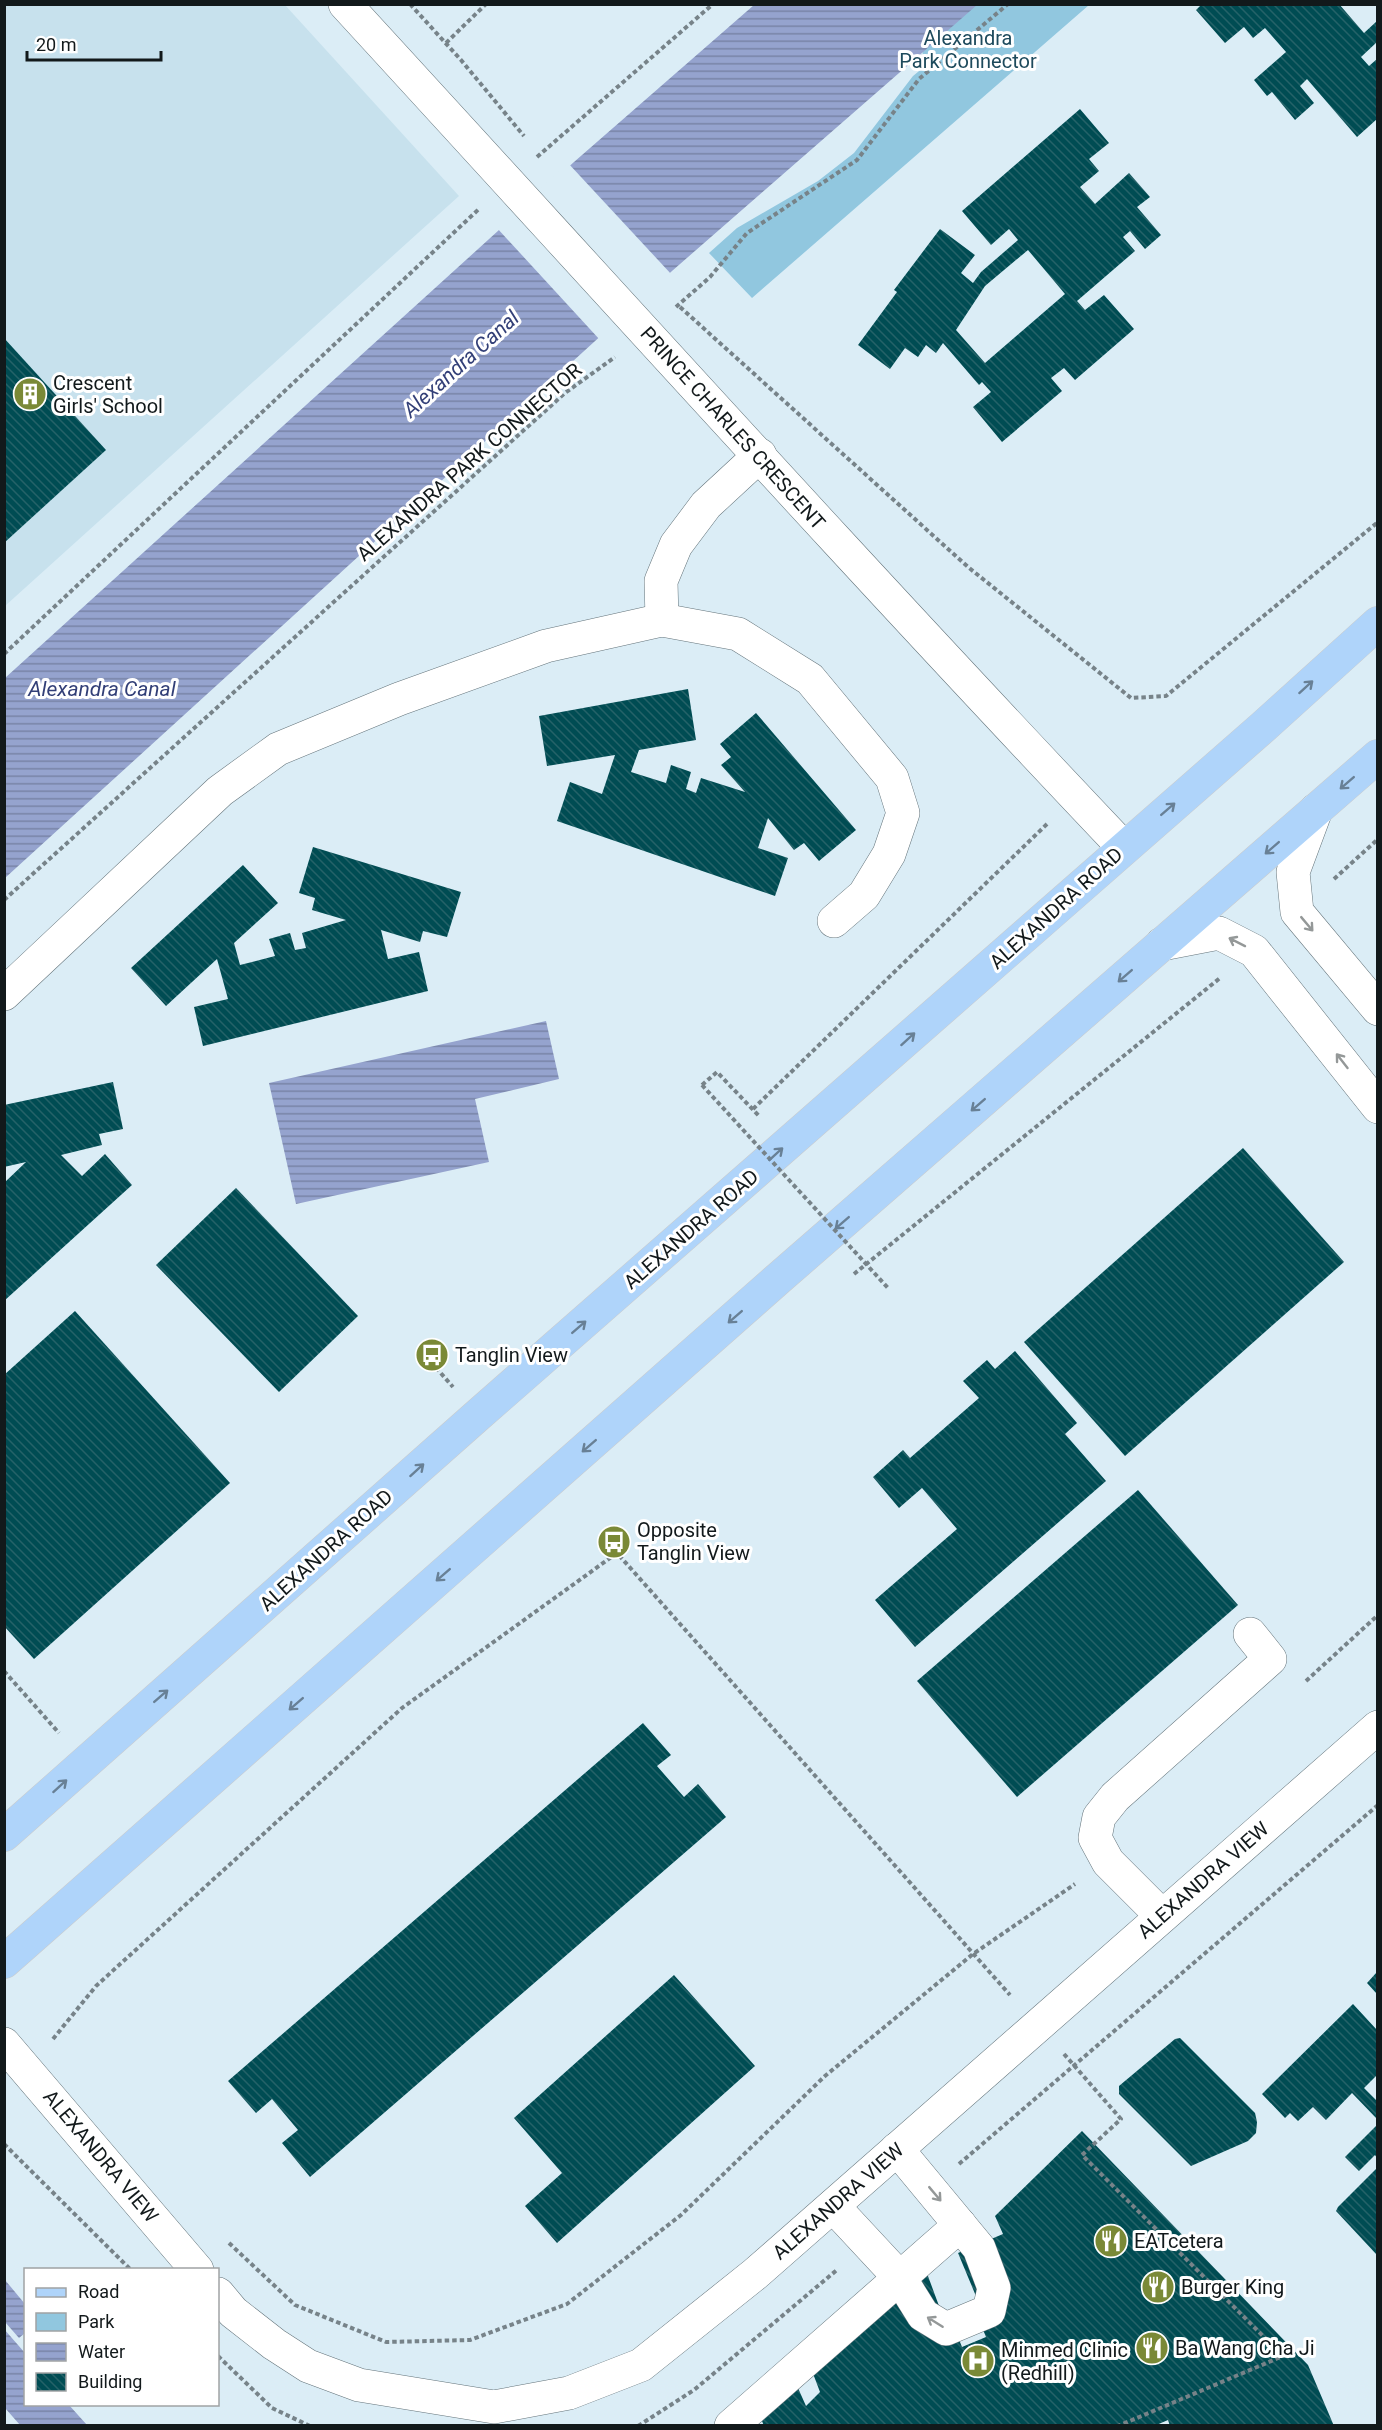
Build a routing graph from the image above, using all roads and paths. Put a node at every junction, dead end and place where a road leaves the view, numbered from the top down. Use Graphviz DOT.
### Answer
graph roads {
  1 [pos="345,4"];
  2 [pos="411,4"];
  3 [pos="486,4"];
  4 [pos="713,4"];
  5 [pos="1008,4"];
  6 [pos="446,43"];
  7 [pos="525,138"];
  8 [pos="532,146"];
  9 [pos="540,155"];
  10 [pos="545,160"];
  11 [pos="513,188"];
  12 [pos="671,299"];
  13 [pos="678,305"];
  14 [pos="648,335"];
  15 [pos="760,455"];
  16 [pos="1377,522"];
  17 [pos="662,620"];
  18 [pos="1377,622"];
  19 [pos="4,654"];
  20 [pos="1377,756"];
  21 [pos="1316,810"];
  22 [pos="1056,816"];
  23 [pos="1377,839"];
  24 [pos="1124,848"];
  25 [pos="1328,885"];
  26 [pos="4,900"];
  27 [pos="834,921"];
  28 [pos="1162,944"];
  29 [pos="1224,975"];
  30 [pos="4,994"];
  31 [pos="1377,1009"];
  32 [pos="1377,1107"];
  33 [pos="854,1274"];
  34 [pos="888,1288"];
  35 [pos="617,1553"];
  36 [pos="1377,1615"];
  37 [pos="1250,1634"];
  38 [pos="4,1671"];
  39 [pos="1299,1686"];
  40 [pos="1377,1727"];
  41 [pos="86,1763"];
  42 [pos="1377,1805"];
  43 [pos="4,1836"];
  44 [pos="1108,1862"];
  45 [pos="1162,1916"];
  46 [pos="4,1962"];
  47 [pos="4,2044"];
  48 [pos="1074,2066"];
  49 [pos="26,2068"];
  50 [pos="4,2144"];
  51 [pos="897,2150"];
  52 [pos="833,2206"];
  53 [pos="960,2225"];
  54 [pos="225,2240"];
  55 [pos="128,2268"];
  56 [pos="195,2268"];
  57 [pos="900,2278"];
  58 [pos="219,2295"];
  59 [pos="219,2357"];
  60 [pos="310,2426"];
  61 [pos="731,2426"];
  1 -- 11 [label="street, PRINCE CHARLES CRESCENT"];
  2 -- 6 [label="path"];
  3 -- 6 [label="path"];
  4 -- 9 [label="path"];
  5 -- 13 [label="path, ALEXANDRA PARK CONNECTOR"];
  6 -- 7 [label="path"];
  8 -- 9 [label="path"];
  9 -- 10 [label="path"];
  9 -- 11 [label="path"];
  11 -- 14 [label="street, PRINCE CHARLES CRESCENT"];
  11 -- 19 [label="path"];
  12 -- 13 [label="path"];
  13 -- 14 [label="path, ALEXANDRA PARK CONNECTOR"];
  13 -- 16 [label="path"];
  14 -- 15 [label="street, PRINCE CHARLES CRESCENT"];
  14 -- 26 [label="path, ALEXANDRA PARK CONNECTOR"];
  15 -- 17 [label="street"];
  15 -- 24 [label="street, PRINCE CHARLES CRESCENT"];
  17 -- 27 [label="street"];
  17 -- 30 [label="street"];
  24 -- 18 [label="main road, ALEXANDRA ROAD, one-way"];
  20 -- 21 [label="main road, one-way"];
  21 -- 28 [label="main road, one-way"];
  21 -- 31 [label="street, one-way"];
  22 -- 34 [label="path, bridge"];
  23 -- 25 [label="path"];
  41 -- 24 [label="main road, ALEXANDRA ROAD, one-way"];
  32 -- 28 [label="street, one-way"];
  28 -- 46 [label="main road, one-way"];
  29 -- 33 [label="path"];
  35 -- 49 [label="path"];
  36 -- 39 [label="path"];
  37 -- 44 [label="street"];
  38 -- 41 [label="path"];
  40 -- 45 [label="street, ALEXANDRA VIEW"];
  43 -- 41 [label="main road, ALEXANDRA ROAD, one-way"];
  42 -- 48 [label="path"];
  44 -- 45 [label="street"];
  44 -- 54 [label="path"];
  45 -- 51 [label="street, ALEXANDRA VIEW"];
  47 -- 49 [label="street, ALEXANDRA VIEW"];
  49 -- 56 [label="street, ALEXANDRA VIEW"];
  50 -- 55 [label="path"];
  51 -- 52 [label="street, ALEXANDRA VIEW"];
  51 -- 53 [label="street, one-way"];
  52 -- 57 [label="street"];
  52 -- 58 [label="street, ALEXANDRA VIEW"];
  53 -- 57 [label="street"];
  53 -- 57 [label="street, one-way"];
  57 -- 61 [label="street"];
  59 -- 60 [label="path"];
}
